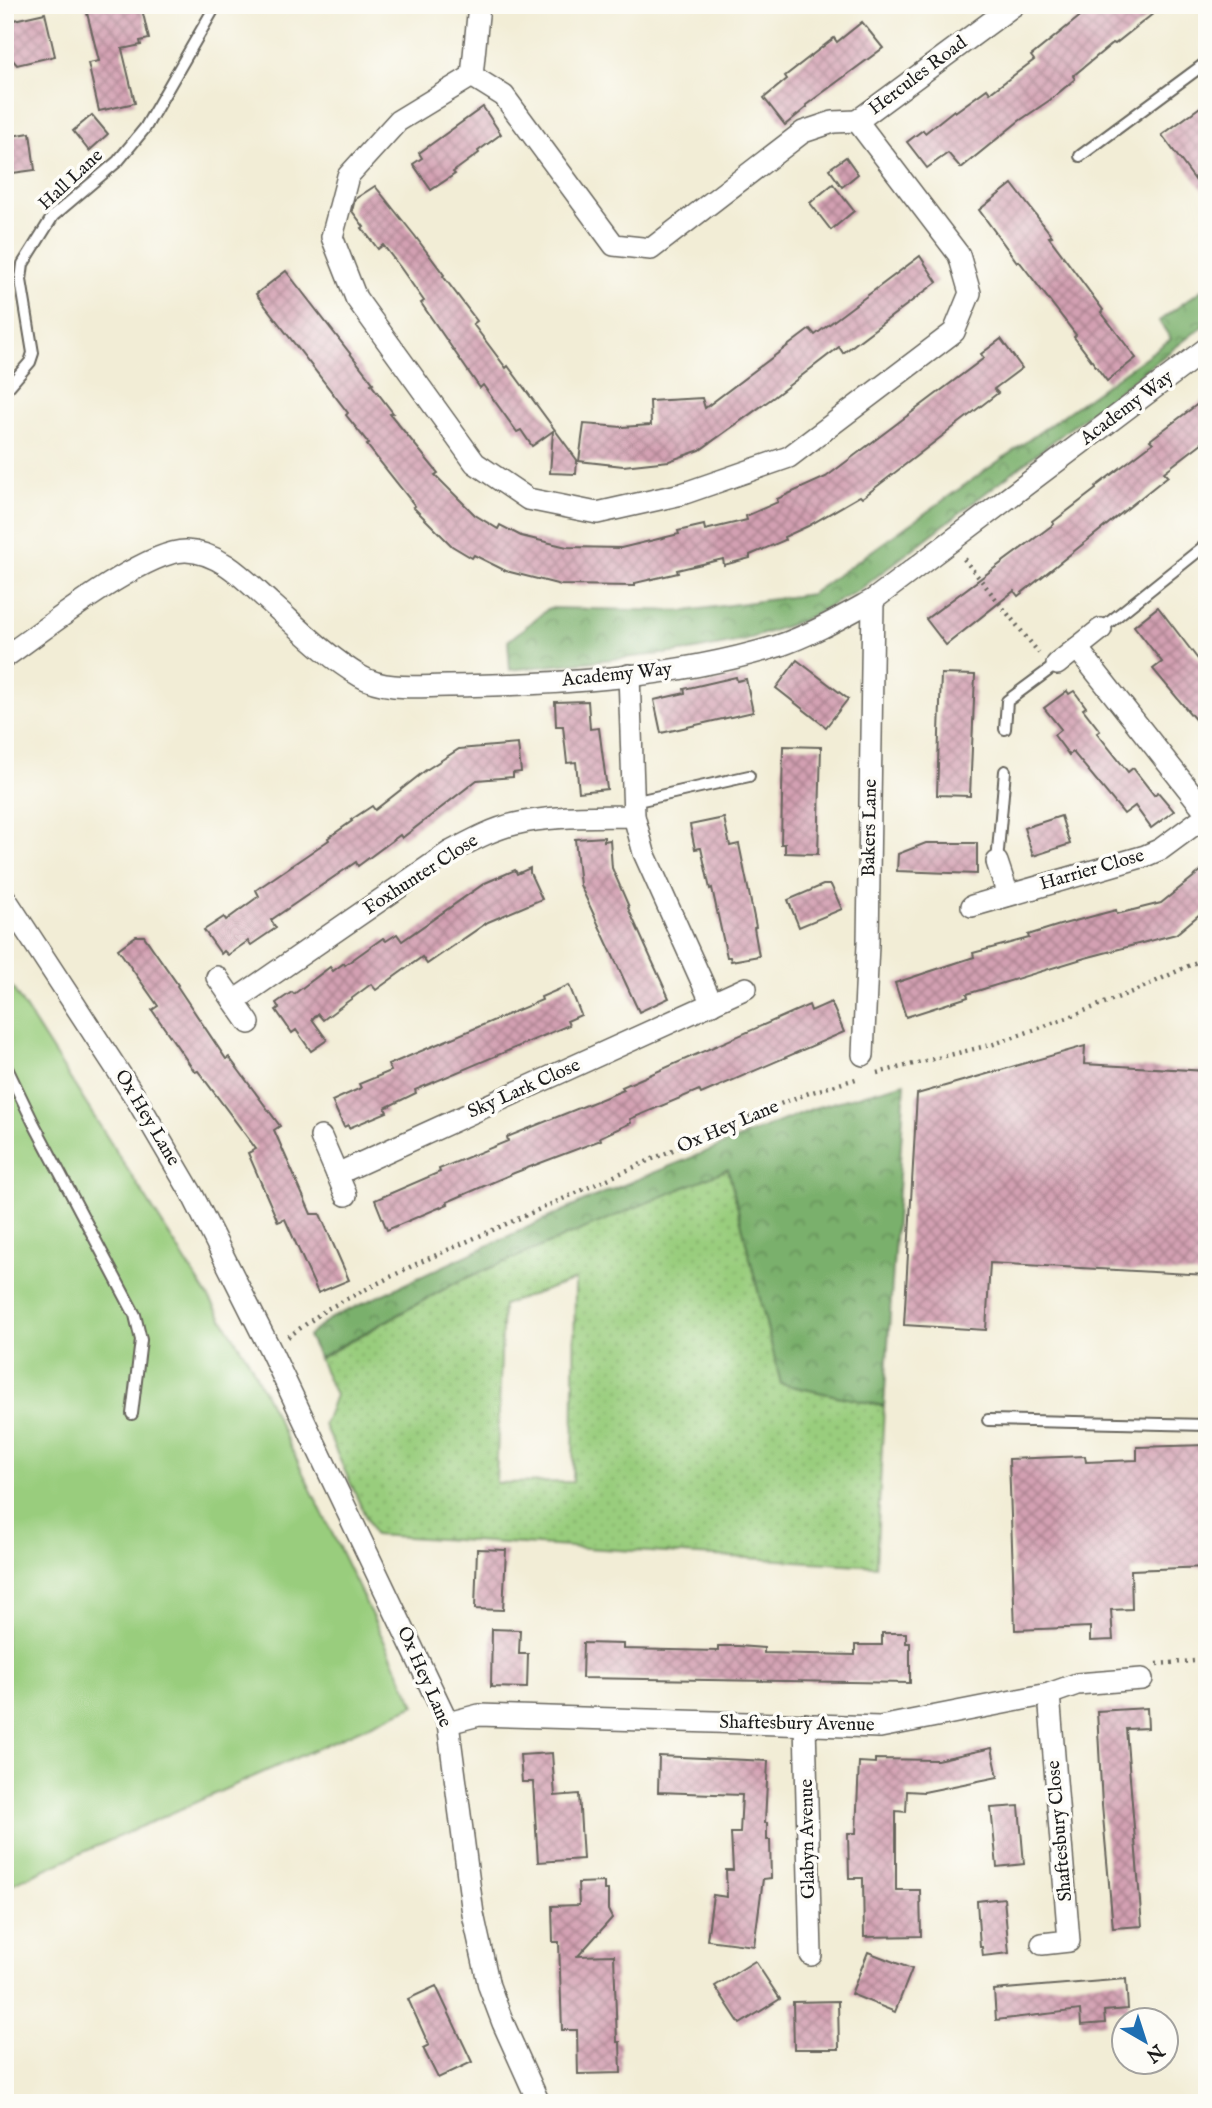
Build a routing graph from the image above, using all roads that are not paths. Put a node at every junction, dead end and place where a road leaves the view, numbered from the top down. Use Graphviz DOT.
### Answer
graph roads {
  1 [pos="216,5"];
  2 [pos="479,5"];
  3 [pos="1014,5"];
  4 [pos="989,12"];
  5 [pos="1207,62"];
  6 [pos="472,76"];
  7 [pos="857,121"];
  8 [pos="1080,156"];
  9 [pos="1207,348"];
  10 [pos="5,391"];
  11 [pos="1207,544"];
  12 [pos="873,600"];
  13 [pos="1101,629"];
  14 [pos="1077,648"];
  15 [pos="5,657"];
  16 [pos="1054,666"];
  17 [pos="629,675"];
  18 [pos="1005,729"];
  19 [pos="1005,771"];
  20 [pos="749,776"];
  21 [pos="633,809"];
  22 [pos="1207,814"];
  23 [pos="997,862"];
  24 [pos="1008,895"];
  25 [pos="5,898"];
  26 [pos="972,906"];
  27 [pos="217,977"];
  28 [pos="746,988"];
  29 [pos="234,1001"];
  30 [pos="712,1004"];
  31 [pos="249,1023"];
  32 [pos="863,1055"];
  33 [pos="5,1064"];
  34 [pos="321,1137"];
  35 [pos="337,1174"];
  36 [pos="346,1195"];
  37 [pos="132,1414"];
  38 [pos="988,1420"];
  39 [pos="1207,1425"];
  40 [pos="1142,1679"];
  41 [pos="1049,1694"];
  42 [pos="448,1723"];
  43 [pos="805,1724"];
  44 [pos="1042,1944"];
  45 [pos="811,1955"];
  46 [pos="539,2103"];
  1 -- 10 [label="lane, Hall Lane"];
  2 -- 6 [label="street"];
  3 -- 4 [label="street, Hercules Road"];
  4 -- 7 [label="street, Hercules Road"];
  5 -- 8 [label="lane"];
  6 -- 7 [label="street"];
  6 -- 7 [label="street"];
  9 -- 12 [label="street, Academy Way"];
  11 -- 13 [label="lane"];
  12 -- 17 [label="street, Academy Way"];
  12 -- 32 [label="street, Bakers Lane"];
  13 -- 14 [label="street"];
  14 -- 16 [label="street"];
  14 -- 22 [label="street, Harrier Close"];
  15 -- 17 [label="street, Academy Way"];
  16 -- 18 [label="lane"];
  17 -- 21 [label="street"];
  19 -- 23 [label="lane"];
  20 -- 21 [label="lane"];
  21 -- 29 [label="street, Foxhunter Close"];
  21 -- 30 [label="street"];
  22 -- 24 [label="street, Harrier Close"];
  23 -- 24 [label="street"];
  24 -- 26 [label="street, Harrier Close"];
  25 -- 42 [label="street, Ox Hey Lane"];
  27 -- 29 [label="street"];
  28 -- 30 [label="street, Sky Lark Close"];
  29 -- 31 [label="street"];
  30 -- 35 [label="street, Sky Lark Close"];
  33 -- 37 [label="lane"];
  34 -- 35 [label="street"];
  35 -- 36 [label="street"];
  38 -- 39 [label="lane"];
  40 -- 41 [label="street, Shaftesbury Avenue"];
  41 -- 43 [label="street, Shaftesbury Avenue"];
  41 -- 44 [label="street, Shaftesbury Close"];
  42 -- 43 [label="street, Shaftesbury Avenue"];
  42 -- 46 [label="street, Ox Hey Lane"];
  43 -- 45 [label="street, Glabyn Avenue"];
}
